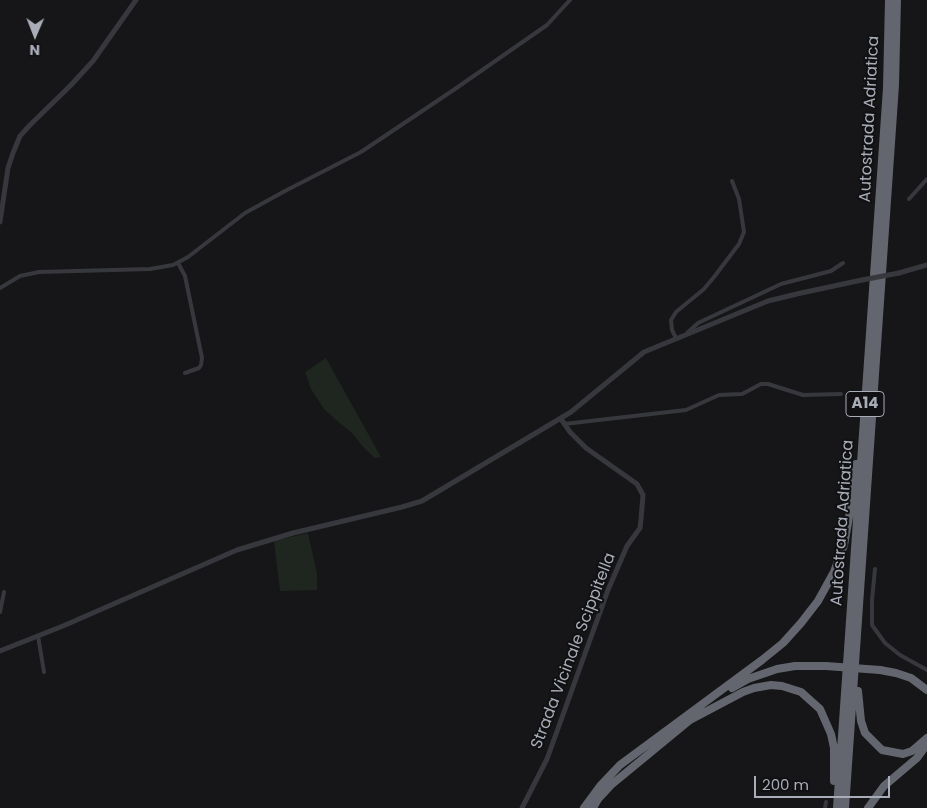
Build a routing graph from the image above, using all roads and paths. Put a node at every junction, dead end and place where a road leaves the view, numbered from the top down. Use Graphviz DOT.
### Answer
graph roads {
  1 [pos="136,0"];
  2 [pos="570,0"];
  3 [pos="889,0"];
  4 [pos="897,0"];
  5 [pos="927,179"];
  6 [pos="732,181"];
  7 [pos="909,199"];
  8 [pos="0,222"];
  9 [pos="178,262"];
  10 [pos="843,263"];
  11 [pos="927,265"];
  12 [pos="0,288"];
  13 [pos="685,334"];
  14 [pos="676,338"];
  15 [pos="867,368"];
  16 [pos="185,373"];
  17 [pos="841,394"];
  18 [pos="562,421"];
  19 [pos="875,569"];
  20 [pos="4,592"];
  21 [pos="860,598"];
  22 [pos="0,612"];
  23 [pos="38,636"];
  24 [pos="0,650"];
  25 [pos="927,670"];
  26 [pos="44,672"];
  27 [pos="927,690"];
  28 [pos="716,699"];
  29 [pos="681,719"];
  30 [pos="690,720"];
  31 [pos="927,738"];
  32 [pos="927,744"];
  33 [pos="826,802"];
  34 [pos="594,806"];
  35 [pos="522,808"];
  36 [pos="584,808"];
  37 [pos="825,808"];
  38 [pos="832,808"];
  39 [pos="837,808"];
  40 [pos="845,808"];
  41 [pos="868,808"];
  1 -- 8 [label="street"];
  2 -- 9 [label="street"];
  3 -- 15 [label="highway, Autostrada Adriatica / A14"];
  4 -- 21 [label="highway, Autostrada Adriatica / A14"];
  5 -- 7 [label="street"];
  6 -- 14 [label="street"];
  9 -- 12 [label="street"];
  9 -- 16 [label="street"];
  10 -- 13 [label="street"];
  11 -- 13 [label="street, bridge"];
  13 -- 14 [label="street"];
  14 -- 18 [label="street"];
  15 -- 29 [label="highway"];
  15 -- 39 [label="highway, Autostrada Adriatica / A14"];
  17 -- 18 [label="street"];
  18 -- 23 [label="street"];
  18 -- 35 [label="street, Strada Vicinale Scippitella"];
  19 -- 25 [label="street"];
  20 -- 22 [label="street"];
  21 -- 31 [label="highway"];
  21 -- 40 [label="highway, Autostrada Adriatica / A14"];
  23 -- 24 [label="street"];
  23 -- 26 [label="street"];
  27 -- 28 [label="highway, bridge"];
  28 -- 29 [label="highway"];
  28 -- 30 [label="highway"];
  29 -- 36 [label="highway"];
  30 -- 34 [label="highway"];
  30 -- 38 [label="highway"];
  32 -- 41 [label="highway"];
  33 -- 37 [label="street"];
}
